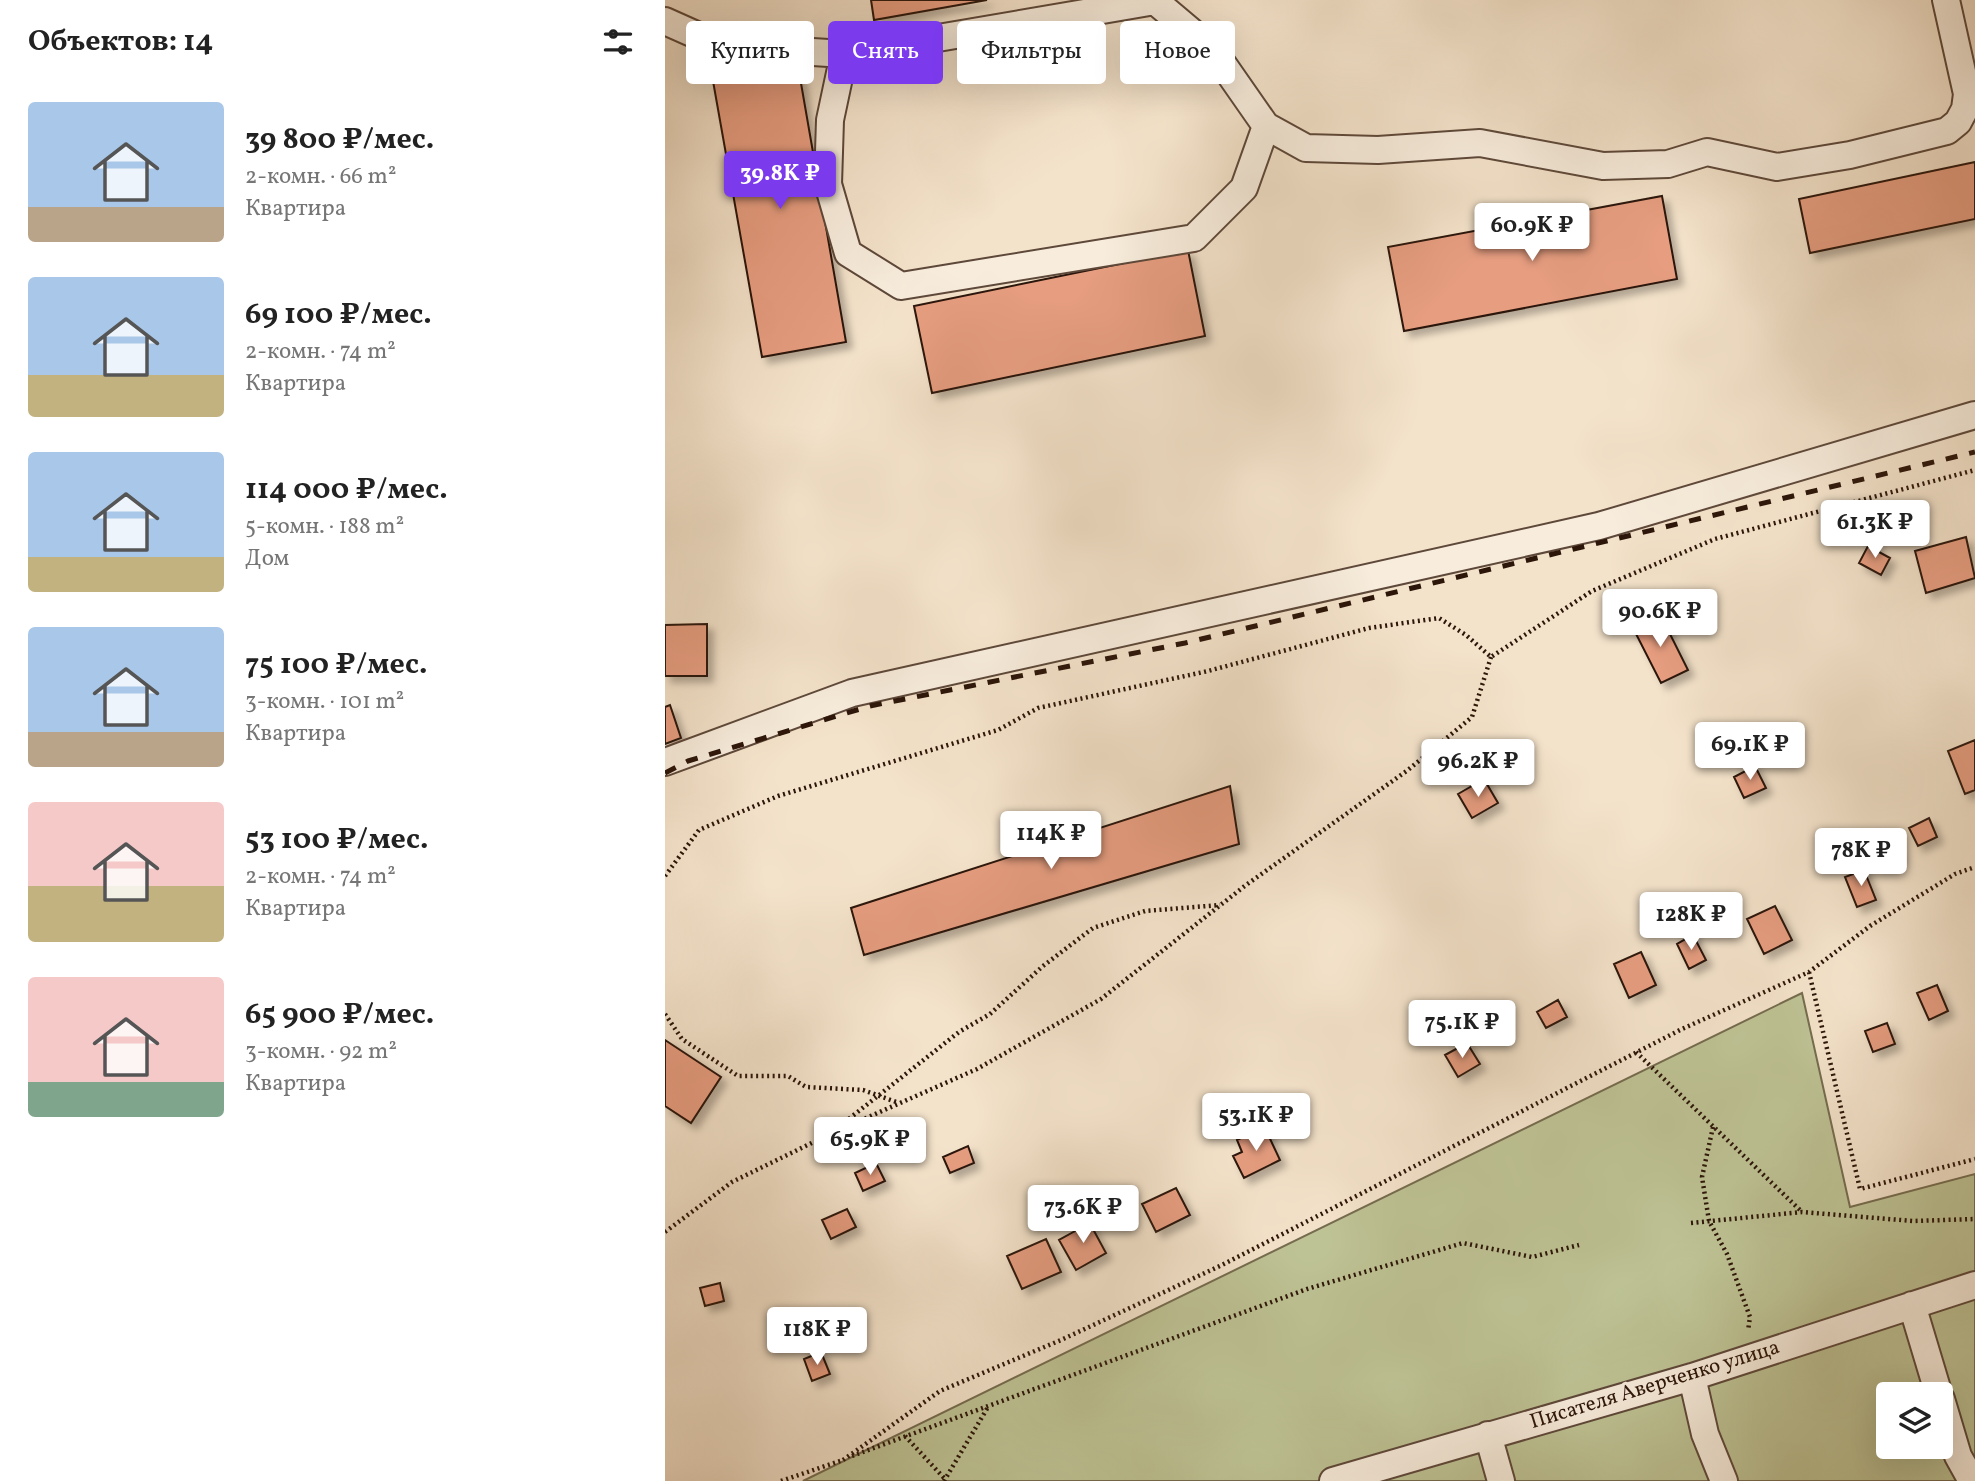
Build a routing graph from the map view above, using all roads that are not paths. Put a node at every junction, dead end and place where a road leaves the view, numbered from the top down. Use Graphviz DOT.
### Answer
graph roads {
  1 [pos="1155,0"];
  2 [pos="1946,0"];
  3 [pos="665,21"];
  4 [pos="943,37"];
  5 [pos="828,53"];
  6 [pos="838,84"];
  7 [pos="1266,127"];
  8 [pos="1975,415"];
  9 [pos="665,762"];
  10 [pos="1975,1285"];
  11 [pos="1912,1305"];
  12 [pos="1692,1377"];
  13 [pos="1935,1382"];
  14 [pos="1488,1435"];
  15 [pos="1953,1440"];
  16 [pos="1333,1481"];
  17 [pos="1501,1481"];
  18 [pos="1724,1481"];
  19 [pos="1972,1481"];
  1 -- 4 [label="street"];
  1 -- 7 [label="street"];
  2 -- 7 [label="street"];
  3 -- 5 [label="street"];
  6 -- 7 [label="street"];
  8 -- 9 [label="street"];
  10 -- 11 [label="street, Писателя Аверченко улица"];
  11 -- 12 [label="street, Писателя Аверченко улица"];
  11 -- 13 [label="street"];
  12 -- 14 [label="street, Писателя Аверченко улица"];
  12 -- 18 [label="street"];
  14 -- 16 [label="street, Писателя Аверченко улица"];
  14 -- 17 [label="street"];
  15 -- 19 [label="street"];
}
